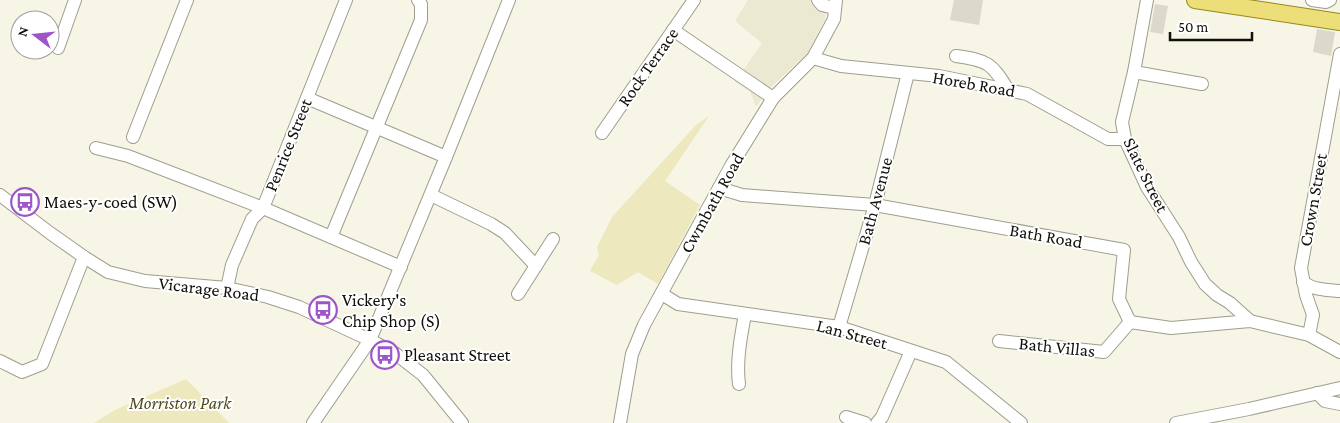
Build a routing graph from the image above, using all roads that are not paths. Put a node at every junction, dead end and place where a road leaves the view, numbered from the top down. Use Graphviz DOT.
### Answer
graph roads {
  1 [pos="75,0"];
  2 [pos="187,0"];
  3 [pos="346,0"];
  4 [pos="418,0"];
  5 [pos="509,0"];
  6 [pos="694,0"];
  7 [pos="818,0"];
  8 [pos="1147,0"];
  9 [pos="1195,0"];
  10 [pos="1312,0"];
  11 [pos="1330,0"];
  12 [pos="835,4"];
  13 [pos="1340,22"];
  14 [pos="673,30"];
  15 [pos="60,42"];
  16 [pos="1340,54"];
  17 [pos="956,56"];
  18 [pos="813,58"];
  19 [pos="1134,72"];
  20 [pos="908,73"];
  21 [pos="1202,84"];
  22 [pos="1008,90"];
  23 [pos="307,98"];
  24 [pos="772,98"];
  25 [pos="376,127"];
  26 [pos="602,133"];
  27 [pos="134,137"];
  28 [pos="1125,139"];
  29 [pos="96,148"];
  30 [pos="446,157"];
  31 [pos="719,188"];
  32 [pos="0,195"];
  33 [pos="431,195"];
  34 [pos="875,205"];
  35 [pos="263,208"];
  36 [pos="331,237"];
  37 [pos="553,239"];
  38 [pos="84,257"];
  39 [pos="536,266"];
  40 [pos="400,267"];
  41 [pos="1303,282"];
  42 [pos="227,288"];
  43 [pos="1340,291"];
  44 [pos="518,294"];
  45 [pos="662,294"];
  46 [pos="745,314"];
  47 [pos="1250,321"];
  48 [pos="1130,322"];
  49 [pos="839,328"];
  50 [pos="1309,334"];
  51 [pos="370,340"];
  52 [pos="999,341"];
  53 [pos="911,351"];
  54 [pos="1340,352"];
  55 [pos="0,360"];
  56 [pos="739,384"];
  57 [pos="1340,388"];
  58 [pos="1317,393"];
  59 [pos="1340,404"];
  60 [pos="846,416"];
  61 [pos="313,423"];
  62 [pos="462,423"];
  63 [pos="620,423"];
  64 [pos="865,423"];
  65 [pos="878,423"];
  66 [pos="1021,423"];
  67 [pos="1176,423"];
  1 -- 15 [label="street"];
  2 -- 27 [label="street"];
  3 -- 23 [label="street, Penrice Street"];
  4 -- 25 [label="street"];
  5 -- 30 [label="street"];
  6 -- 14 [label="street, Rock Terrace"];
  7 -- 12 [label="street"];
  8 -- 19 [label="street, Slate Street"];
  9 -- 13 [label="main road"];
  10 -- 11 [label="street"];
  12 -- 18 [label="street, Cwmbath Road"];
  14 -- 24 [label="street"];
  14 -- 26 [label="street, Rock Terrace"];
  16 -- 41 [label="street, Crown Street"];
  17 -- 22 [label="street"];
  18 -- 20 [label="street, Horeb Road"];
  18 -- 24 [label="street, Cwmbath Road"];
  19 -- 21 [label="street"];
  19 -- 28 [label="street, Slate Street"];
  20 -- 22 [label="street, Horeb Road"];
  20 -- 34 [label="street, Bath Avenue"];
  22 -- 28 [label="street, Horeb Road"];
  23 -- 25 [label="street"];
  23 -- 35 [label="street, Penrice Street"];
  24 -- 31 [label="street, Cwmbath Road"];
  25 -- 30 [label="street"];
  25 -- 36 [label="street"];
  28 -- 47 [label="street, Slate Street"];
  29 -- 35 [label="street"];
  30 -- 33 [label="street"];
  31 -- 34 [label="street, Bath Road"];
  31 -- 45 [label="street, Cwmbath Road"];
  32 -- 38 [label="street, Vicarage Road"];
  33 -- 39 [label="street"];
  33 -- 40 [label="street"];
  34 -- 48 [label="street, Bath Road"];
  34 -- 49 [label="street, Bath Avenue"];
  35 -- 36 [label="street"];
  35 -- 42 [label="street, Penrice Street"];
  36 -- 40 [label="street"];
  37 -- 39 [label="street"];
  38 -- 42 [label="street, Vicarage Road"];
  38 -- 55 [label="street"];
  39 -- 44 [label="street"];
  40 -- 51 [label="street"];
  41 -- 43 [label="street"];
  41 -- 50 [label="street, Crown Street"];
  42 -- 51 [label="street, Vicarage Road"];
  45 -- 46 [label="street, Lan Street"];
  45 -- 63 [label="street, Cwmbath Road"];
  46 -- 49 [label="street, Lan Street"];
  46 -- 56 [label="street"];
  47 -- 48 [label="street"];
  47 -- 50 [label="street"];
  48 -- 52 [label="street, Bath Villas"];
  49 -- 53 [label="street, Lan Street"];
  50 -- 54 [label="street"];
  51 -- 61 [label="street"];
  51 -- 62 [label="street, Vicarage Road"];
  53 -- 65 [label="street"];
  53 -- 66 [label="street, Lan Street"];
  57 -- 58 [label="street"];
  58 -- 59 [label="street"];
  58 -- 67 [label="street"];
  60 -- 64 [label="street"];
}
